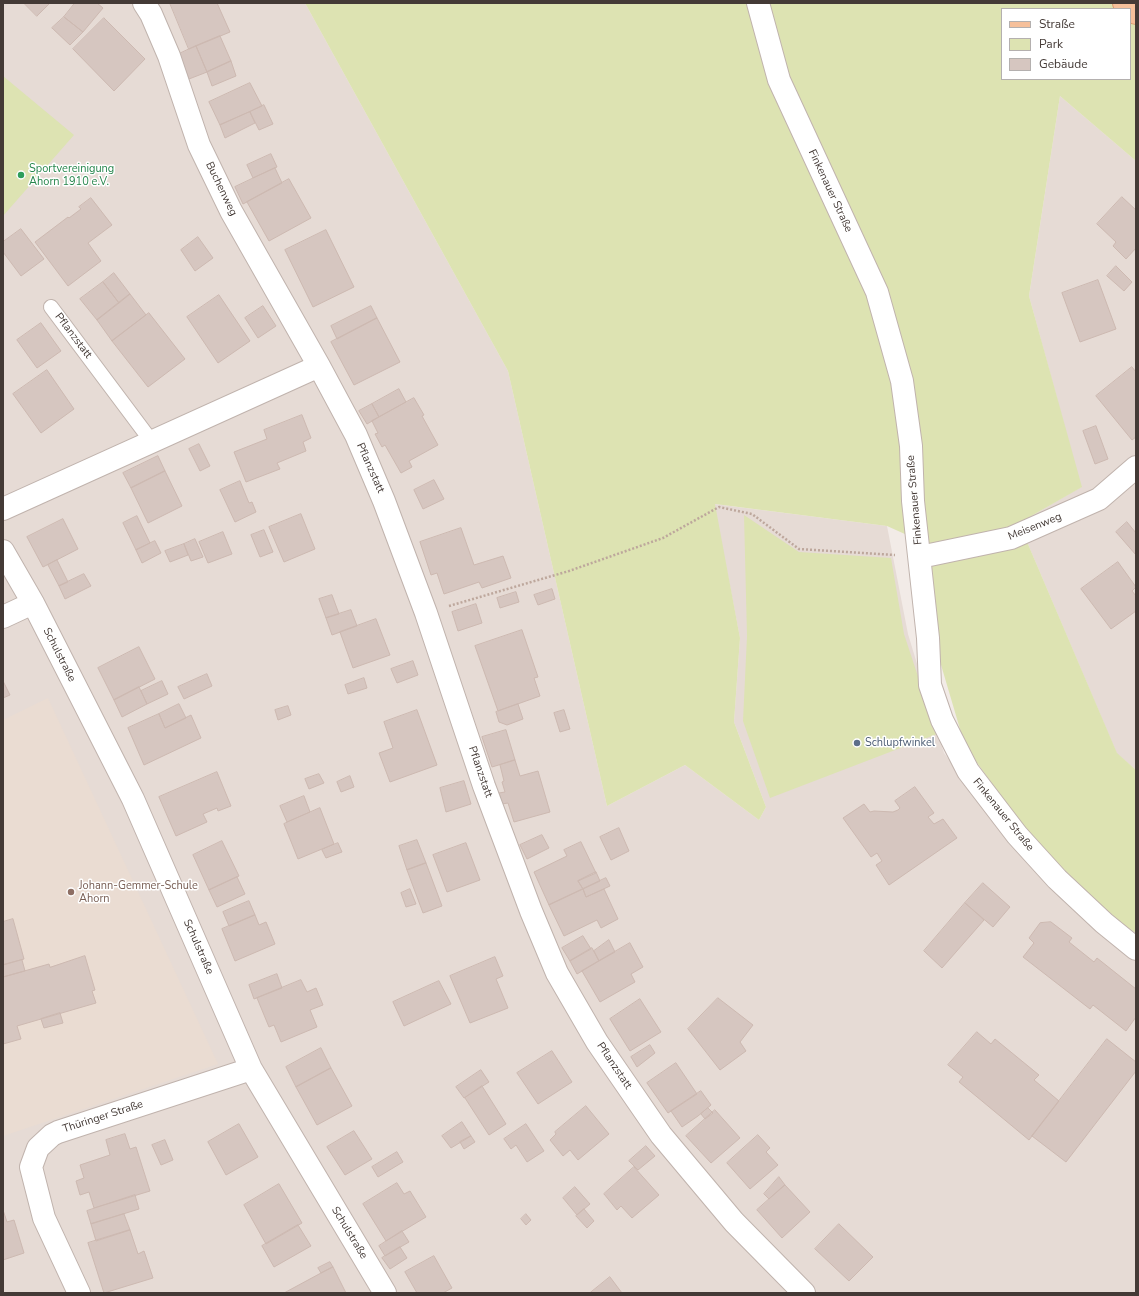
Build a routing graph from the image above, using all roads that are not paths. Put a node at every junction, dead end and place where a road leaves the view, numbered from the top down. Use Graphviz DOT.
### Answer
graph roads {
  1 [pos="144,3"];
  2 [pos="758,3"];
  3 [pos="51,307"];
  4 [pos="319,366"];
  5 [pos="152,442"];
  6 [pos="1136,467"];
  7 [pos="3,509"];
  8 [pos="3,551"];
  9 [pos="920,557"];
  10 [pos="33,603"];
  11 [pos="3,617"];
  12 [pos="1136,949"];
  13 [pos="251,1069"];
  14 [pos="78,1293"];
  15 [pos="385,1293"];
  16 [pos="804,1293"];
  1 -- 4 [label="street, Buchenweg"];
  2 -- 9 [label="street, Finkenauer Straße"];
  3 -- 5 [label="lane, Pflanzstatt"];
  4 -- 5 [label="street"];
  4 -- 16 [label="street, Pflanzstatt"];
  5 -- 7 [label="street"];
  6 -- 9 [label="street, Meisenweg"];
  8 -- 10 [label="street, Schulstraße"];
  9 -- 12 [label="street, Finkenauer Straße"];
  10 -- 11 [label="street"];
  10 -- 13 [label="street, Schulstraße"];
  13 -- 14 [label="street, Thüringer Straße"];
  13 -- 15 [label="street, Schulstraße"];
}
